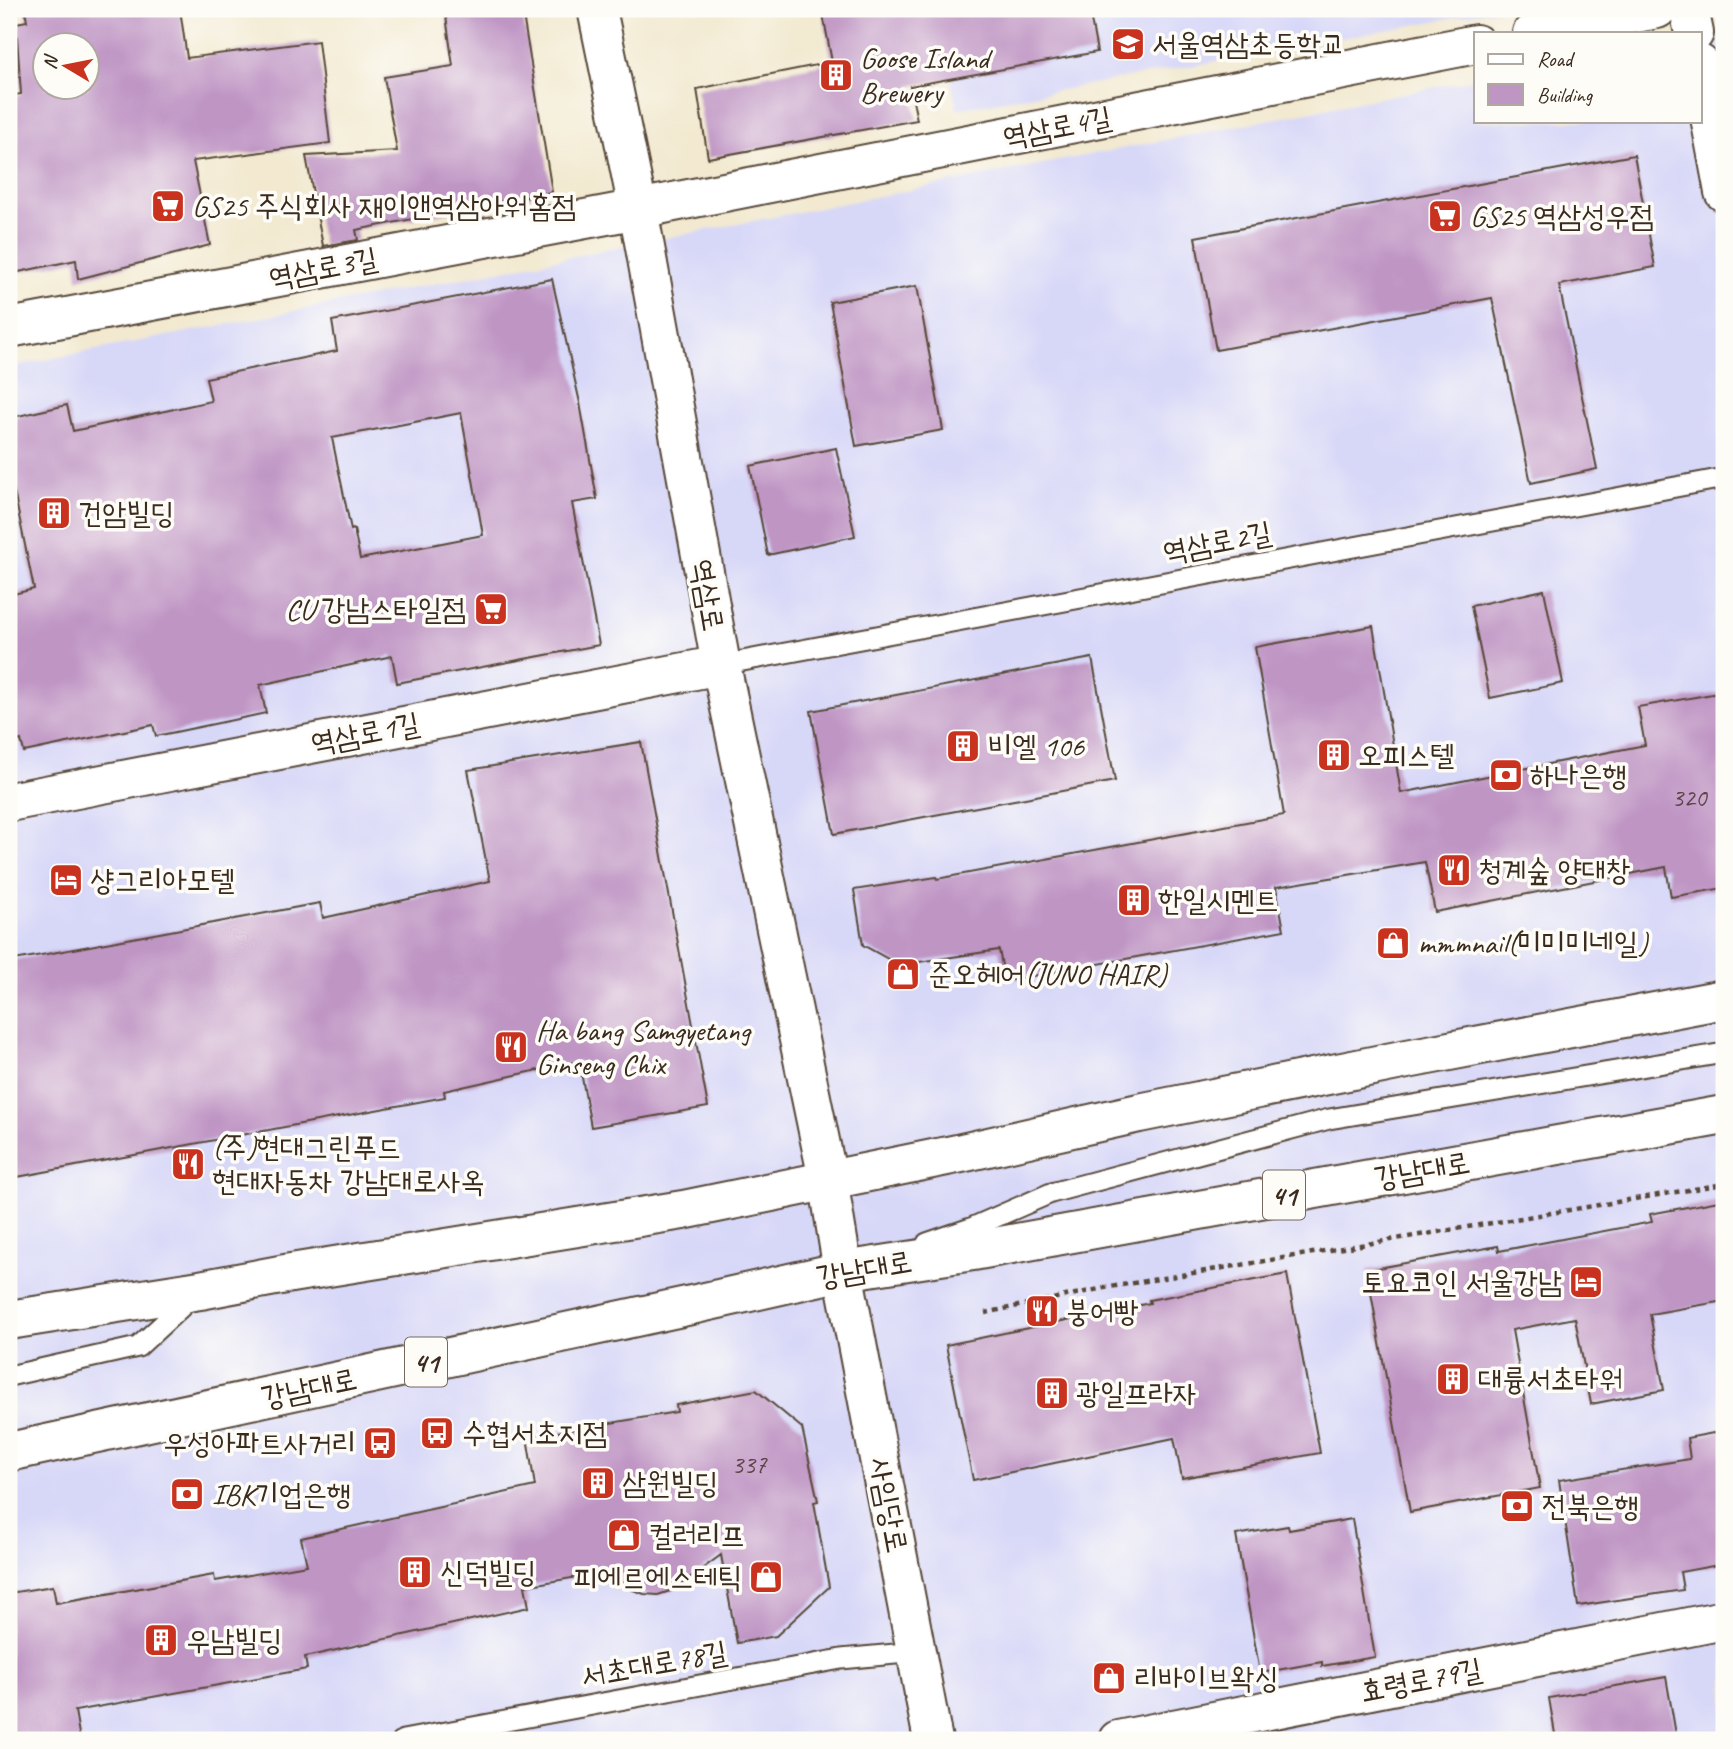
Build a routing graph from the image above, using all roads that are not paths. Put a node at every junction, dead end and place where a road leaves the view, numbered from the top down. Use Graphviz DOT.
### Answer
graph roads {
  1 [pos="597,9"];
  2 [pos="1657,9"];
  3 [pos="1689,9"];
  4 [pos="1537,32"];
  5 [pos="1694,32"];
  6 [pos="1474,44"];
  7 [pos="1702,75"];
  8 [pos="1724,192"];
  9 [pos="638,209"];
  10 [pos="9,328"];
  11 [pos="1724,478"];
  12 [pos="721,665"];
  13 [pos="9,802"];
  14 [pos="1724,999"];
  15 [pos="1724,1010"];
  16 [pos="1640,1015"];
  17 [pos="1724,1053"];
  18 [pos="1724,1115"];
  19 [pos="828,1179"];
  20 [pos="843,1271"];
  21 [pos="200,1290"];
  22 [pos="9,1320"];
  23 [pos="9,1376"];
  24 [pos="9,1452"];
  25 [pos="1724,1620"];
  26 [pos="916,1652"];
  27 [pos="403,1740"];
  28 [pos="933,1740"];
  29 [pos="1118,1740"];
  1 -- 9 [label="main road, 역삼로"];
  2 -- 4 [label="main road"];
  3 -- 5 [label="main road"];
  6 -- 9 [label="main road, 역삼로4길"];
  7 -- 8 [label="main road"];
  9 -- 10 [label="main road, 역삼로3길"];
  9 -- 12 [label="main road, 역삼로"];
  11 -- 12 [label="lane, 역삼로2길"];
  12 -- 13 [label="main road, 역삼로1길"];
  12 -- 19 [label="main road, 역삼로"];
  14 -- 16 [label="main road"];
  15 -- 16 [label="lane"];
  16 -- 19 [label="main road"];
  17 -- 20 [label="lane"];
  18 -- 20 [label="main road, 강남대로 / 41"];
  19 -- 20 [label="main road, 역삼로"];
  19 -- 21 [label="main road"];
  20 -- 24 [label="main road, 강남대로 / 41"];
  20 -- 26 [label="main road, 사임당로"];
  21 -- 22 [label="main road"];
  21 -- 23 [label="lane"];
  25 -- 29 [label="main road, 효령로79길"];
  26 -- 27 [label="lane, 서초대로78길"];
  26 -- 28 [label="main road, 사임당로"];
}
